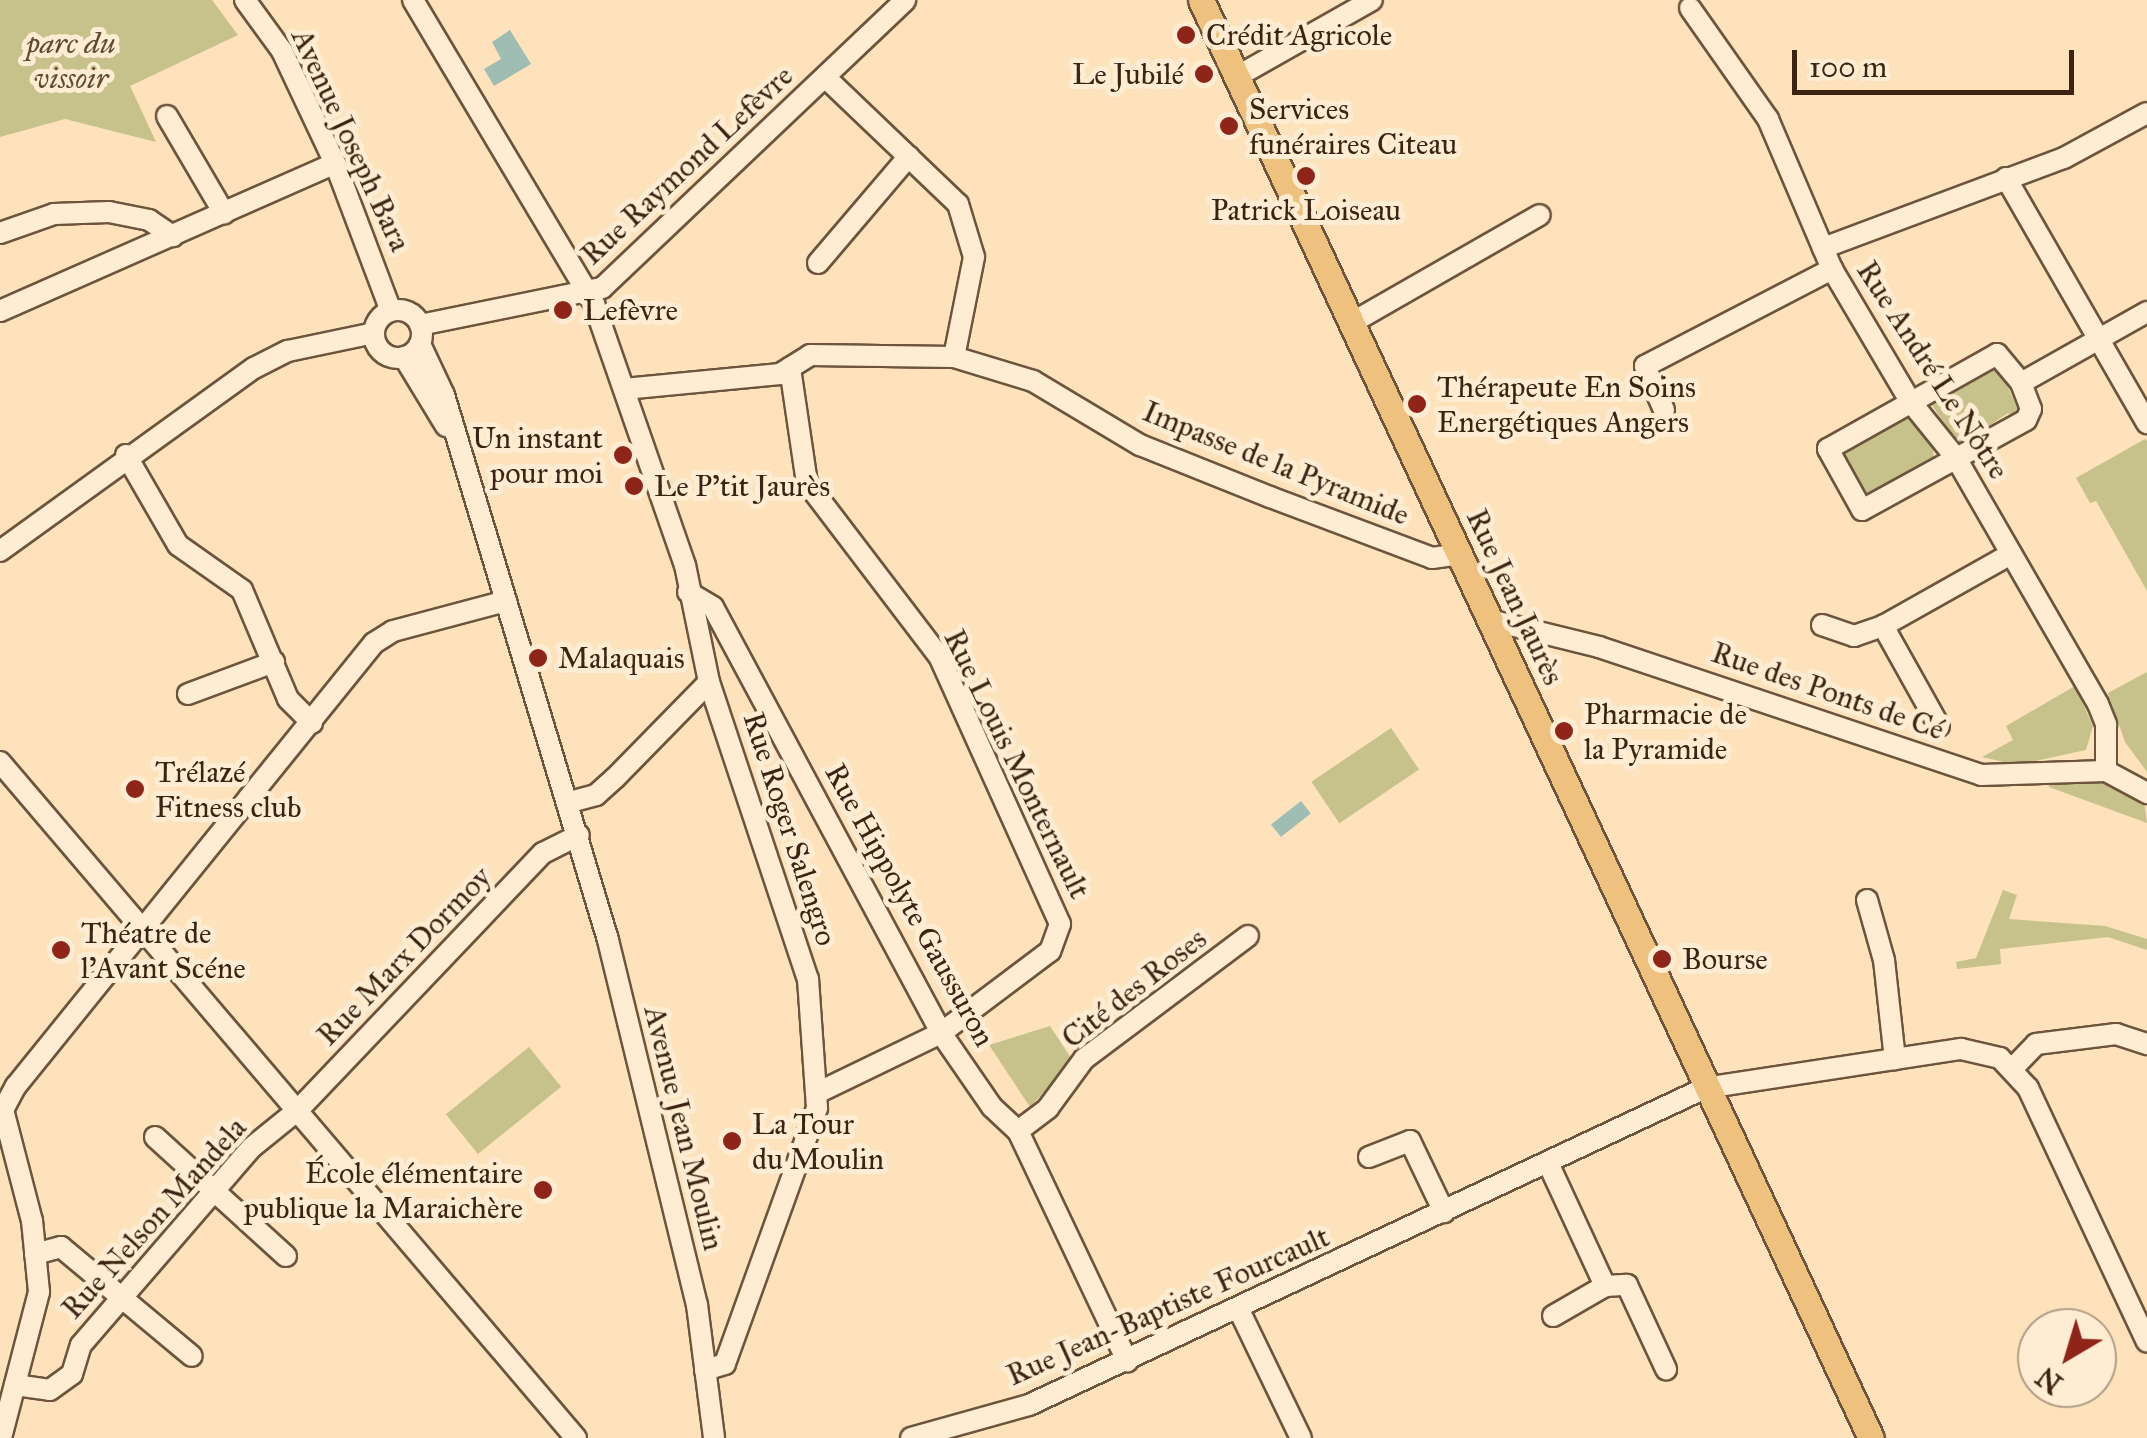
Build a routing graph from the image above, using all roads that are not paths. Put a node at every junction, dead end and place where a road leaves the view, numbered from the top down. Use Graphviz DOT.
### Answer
graph roads {
  1 [pos="245,0"];
  2 [pos="413,0"];
  3 [pos="906,0"];
  4 [pos="1201,0"];
  5 [pos="1372,0"];
  6 [pos="1690,8"];
  7 [pos="825,77"];
  8 [pos="1236,78"];
  9 [pos="2147,113"];
  10 [pos="167,116"];
  11 [pos="908,156"];
  12 [pos="334,163"];
  13 [pos="2006,178"];
  14 [pos="224,213"];
  15 [pos="1540,215"];
  16 [pos="0,233"];
  17 [pos="172,236"];
  18 [pos="1823,248"];
  19 [pos="818,263"];
  20 [pos="1832,269"];
  21 [pos="588,294"];
  22 [pos="0,311"];
  23 [pos="391,311"];
  24 [pos="2147,312"];
  25 [pos="1353,322"];
  26 [pos="374,333"];
  27 [pos="2100,338"];
  28 [pos="415,342"];
  29 [pos="954,357"];
  30 [pos="790,368"];
  31 [pos="2021,383"];
  32 [pos="624,389"];
  33 [pos="1910,401"];
  34 [pos="1664,410"];
  35 [pos="2147,423"];
  36 [pos="126,455"];
  37 [pos="1956,458"];
  38 [pos="0,550"];
  39 [pos="1460,554"];
  40 [pos="2012,554"];
  41 [pos="688,592"];
  42 [pos="506,601"];
  43 [pos="1490,620"];
  44 [pos="1822,625"];
  45 [pos="1882,626"];
  46 [pos="274,662"];
  47 [pos="710,682"];
  48 [pos="188,694"];
  49 [pos="312,723"];
  50 [pos="1939,726"];
  51 [pos="0,762"];
  52 [pos="2106,771"];
  53 [pos="2147,794"];
  54 [pos="570,802"];
  55 [pos="580,835"];
  56 [pos="1867,900"];
  57 [pos="145,934"];
  58 [pos="1248,936"];
  59 [pos="941,1033"];
  60 [pos="2147,1044"];
  61 [pos="1895,1058"];
  62 [pos="2012,1068"];
  63 [pos="1705,1088"];
  64 [pos="819,1092"];
  65 [pos="298,1110"];
  66 [pos="1018,1131"];
  67 [pos="155,1136"];
  68 [pos="1369,1156"];
  69 [pos="1548,1163"];
  70 [pos="214,1190"];
  71 [pos="1444,1212"];
  72 [pos="35,1254"];
  73 [pos="286,1256"];
  74 [pos="1604,1286"];
  75 [pos="122,1298"];
  76 [pos="1239,1310"];
  77 [pos="1553,1316"];
  78 [pos="2147,1342"];
  79 [pos="192,1356"];
  80 [pos="1127,1361"];
  81 [pos="1666,1369"];
  82 [pos="704,1370"];
  83 [pos="14,1385"];
  84 [pos="942,1434"];
  85 [pos="1,1438"];
  86 [pos="576,1438"];
  87 [pos="714,1438"];
  88 [pos="912,1438"];
  89 [pos="1302,1438"];
  90 [pos="1871,1438"];
  1 -- 12 [label="street, Avenue Joseph Bara"];
  2 -- 21 [label="street, Rue Roger Salengro"];
  3 -- 7 [label="street, Rue Raymond Lefèvre"];
  4 -- 8 [label="main road, Rue Jean Jaurès"];
  5 -- 8 [label="street"];
  6 -- 18 [label="street, Rue André Le Nôtre"];
  7 -- 11 [label="street"];
  7 -- 21 [label="street, Rue Raymond Lefèvre"];
  8 -- 25 [label="main road, Rue Jean Jaurès"];
  9 -- 13 [label="street"];
  10 -- 14 [label="street"];
  11 -- 19 [label="street"];
  11 -- 29 [label="street"];
  12 -- 14 [label="street"];
  12 -- 23 [label="street, Avenue Joseph Bara"];
  13 -- 18 [label="street"];
  13 -- 27 [label="street"];
  14 -- 17 [label="street"];
  15 -- 25 [label="street"];
  16 -- 17 [label="street"];
  17 -- 22 [label="street"];
  18 -- 20 [label="street, Rue André Le Nôtre"];
  20 -- 33 [label="street, Rue André Le Nôtre"];
  20 -- 34 [label="street"];
  21 -- 28 [label="street, Rue Raymond Lefèvre"];
  21 -- 32 [label="street, Rue Roger Salengro"];
  23 -- 26 [label="street"];
  23 -- 28 [label="street"];
  24 -- 27 [label="street"];
  25 -- 39 [label="main road, Rue Jean Jaurès"];
  26 -- 28 [label="street"];
  26 -- 36 [label="street"];
  27 -- 31 [label="street"];
  27 -- 35 [label="street"];
  28 -- 42 [label="street, Avenue Jean Moulin"];
  29 -- 30 [label="street, Impasse de la Pyramide"];
  29 -- 39 [label="street, Impasse de la Pyramide"];
  30 -- 32 [label="street, Impasse de la Pyramide"];
  30 -- 59 [label="street, Rue Louis Monternault"];
  31 -- 33 [label="street"];
  31 -- 37 [label="street"];
  32 -- 41 [label="street, Rue Roger Salengro"];
  33 -- 37 [label="street, Rue André Le Nôtre"];
  33 -- 37 [label="street"];
  36 -- 38 [label="street"];
  36 -- 46 [label="street"];
  37 -- 40 [label="street, Rue André Le Nôtre"];
  39 -- 43 [label="main road, Rue Jean Jaurès"];
  40 -- 45 [label="street"];
  40 -- 52 [label="street, Rue André Le Nôtre"];
  41 -- 47 [label="street, Rue Roger Salengro"];
  41 -- 59 [label="street, Rue Hippolyte Gaussuron"];
  42 -- 49 [label="street"];
  42 -- 54 [label="street, Avenue Jean Moulin"];
  43 -- 52 [label="street, Rue des Ponts de Cé"];
  43 -- 63 [label="main road, Rue Jean Jaurès"];
  44 -- 45 [label="street"];
  45 -- 50 [label="street"];
  46 -- 48 [label="street"];
  46 -- 49 [label="street"];
  47 -- 54 [label="street"];
  47 -- 64 [label="street, Rue Roger Salengro"];
  49 -- 57 [label="street"];
  51 -- 57 [label="street"];
  52 -- 53 [label="street"];
  54 -- 55 [label="street, Avenue Jean Moulin"];
  55 -- 65 [label="street, Rue Marx Dormoy"];
  55 -- 82 [label="street, Avenue Jean Moulin"];
  56 -- 61 [label="street"];
  57 -- 65 [label="street"];
  57 -- 72 [label="street"];
  58 -- 66 [label="street, Cité des Roses"];
  59 -- 64 [label="street, Rue Louis Monternault"];
  59 -- 66 [label="street, Rue Hippolyte Gaussuron"];
  60 -- 62 [label="street"];
  61 -- 62 [label="street, Rue Jean-Baptiste Fourcault"];
  61 -- 63 [label="street, Rue Jean-Baptiste Fourcault"];
  62 -- 78 [label="street"];
  63 -- 69 [label="street, Rue Jean-Baptiste Fourcault"];
  63 -- 90 [label="main road, Rue Jean Jaurès"];
  64 -- 82 [label="street, Rue Roger Salengro"];
  65 -- 70 [label="street, Rue Nelson Mandela"];
  65 -- 86 [label="street"];
  66 -- 80 [label="street, Rue Hippolyte Gaussuron"];
  67 -- 70 [label="street"];
  68 -- 71 [label="street"];
  69 -- 71 [label="street, Rue Jean-Baptiste Fourcault"];
  69 -- 74 [label="street"];
  70 -- 73 [label="street"];
  70 -- 75 [label="street, Rue Nelson Mandela"];
  71 -- 76 [label="street, Rue Jean-Baptiste Fourcault"];
  72 -- 75 [label="street"];
  72 -- 83 [label="street"];
  74 -- 77 [label="street"];
  74 -- 81 [label="street"];
  75 -- 79 [label="street"];
  75 -- 83 [label="street, Rue Nelson Mandela"];
  76 -- 80 [label="street, Rue Jean-Baptiste Fourcault"];
  76 -- 89 [label="street"];
  80 -- 84 [label="street, Rue Jean-Baptiste Fourcault"];
  82 -- 87 [label="street, Avenue Jean Moulin"];
  83 -- 85 [label="street"];
  84 -- 88 [label="street, Rue Jean-Baptiste Fourcault"];
}
